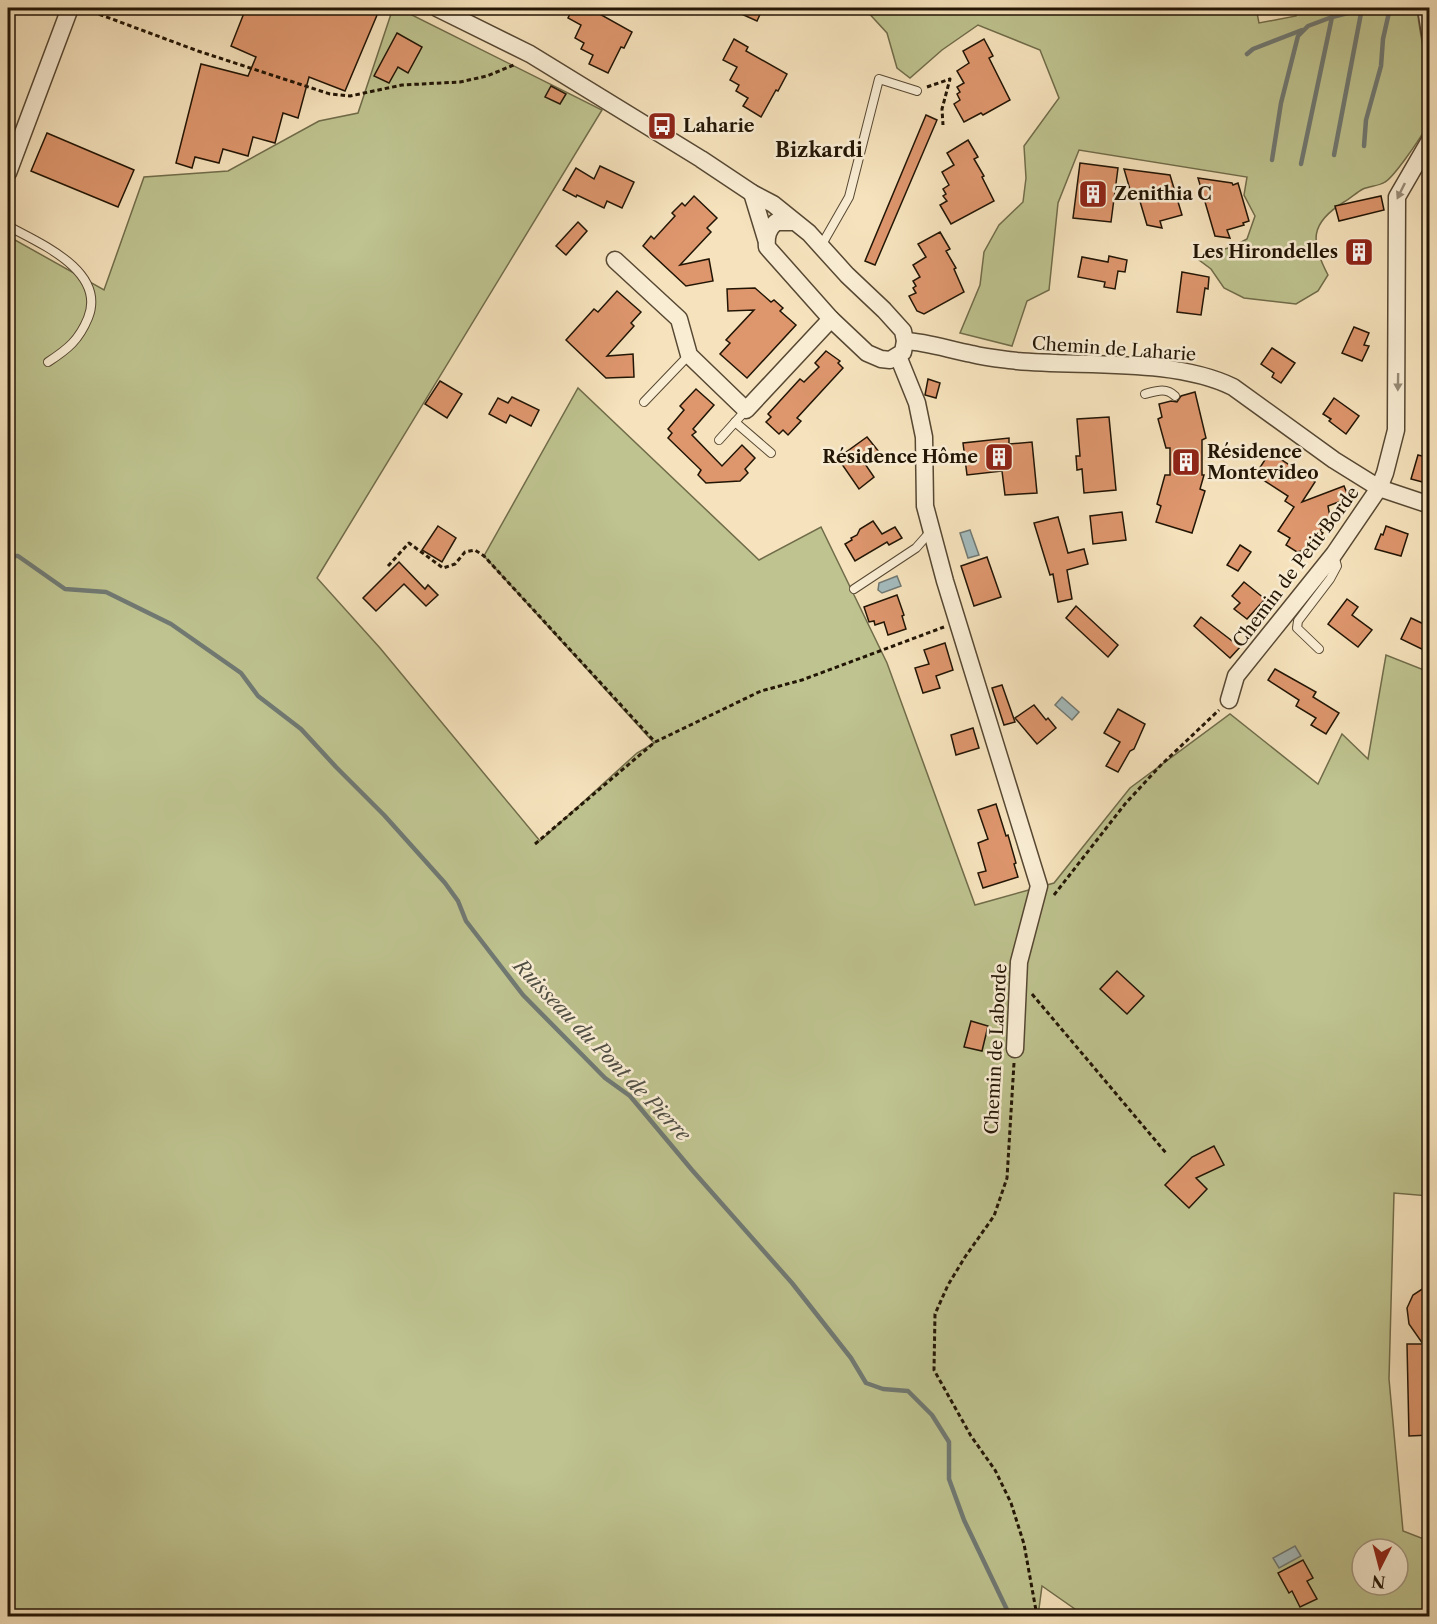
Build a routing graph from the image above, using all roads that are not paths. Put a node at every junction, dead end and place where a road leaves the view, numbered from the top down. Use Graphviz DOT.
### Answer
graph roads {
  1 [pos="70,8"];
  2 [pos="437,8"];
  3 [pos="1426,8"];
  4 [pos="1430,33"];
  5 [pos="916,91"];
  6 [pos="1430,140"];
  7 [pos="8,173"];
  8 [pos="752,193"];
  9 [pos="795,222"];
  10 [pos="8,225"];
  11 [pos="766,239"];
  12 [pos="821,246"];
  13 [pos="615,260"];
  14 [pos="831,319"];
  15 [pos="902,348"];
  16 [pos="688,355"];
  17 [pos="48,362"];
  18 [pos="1145,394"];
  19 [pos="1175,396"];
  20 [pos="644,402"];
  21 [pos="740,416"];
  22 [pos="719,440"];
  23 [pos="771,453"];
  24 [pos="1379,488"];
  25 [pos="1430,505"];
  26 [pos="931,531"];
  27 [pos="1334,554"];
  28 [pos="854,589"];
  29 [pos="1319,648"];
  30 [pos="1229,700"];
  31 [pos="1015,1049"];
  1 -- 7 [label="street"];
  2 -- 8 [label="street"];
  3 -- 4 [label="street"];
  5 -- 12 [label="lane"];
  6 -- 24 [label="street, Chemin de Petit Borde, one-way"];
  8 -- 9 [label="street"];
  8 -- 11 [label="street"];
  9 -- 11 [label="street"];
  9 -- 12 [label="street, Chemin de Laborde"];
  10 -- 17 [label="lane"];
  11 -- 14 [label="street, Chemin de Laharie"];
  12 -- 15 [label="street, Chemin de Laborde"];
  13 -- 16 [label="street"];
  14 -- 15 [label="street, Chemin de Laharie"];
  14 -- 21 [label="street"];
  15 -- 24 [label="street, Chemin de Laharie"];
  15 -- 26 [label="street, Chemin de Laborde"];
  16 -- 20 [label="lane"];
  16 -- 21 [label="street"];
  18 -- 19 [label="lane"];
  21 -- 22 [label="lane"];
  21 -- 23 [label="lane"];
  24 -- 25 [label="street, Chemin de Laharie"];
  24 -- 27 [label="street, Chemin de Petit Borde"];
  26 -- 28 [label="lane"];
  26 -- 31 [label="street, Chemin de Laborde"];
  27 -- 29 [label="lane"];
  27 -- 30 [label="street, Chemin de Petit Borde"];
}
